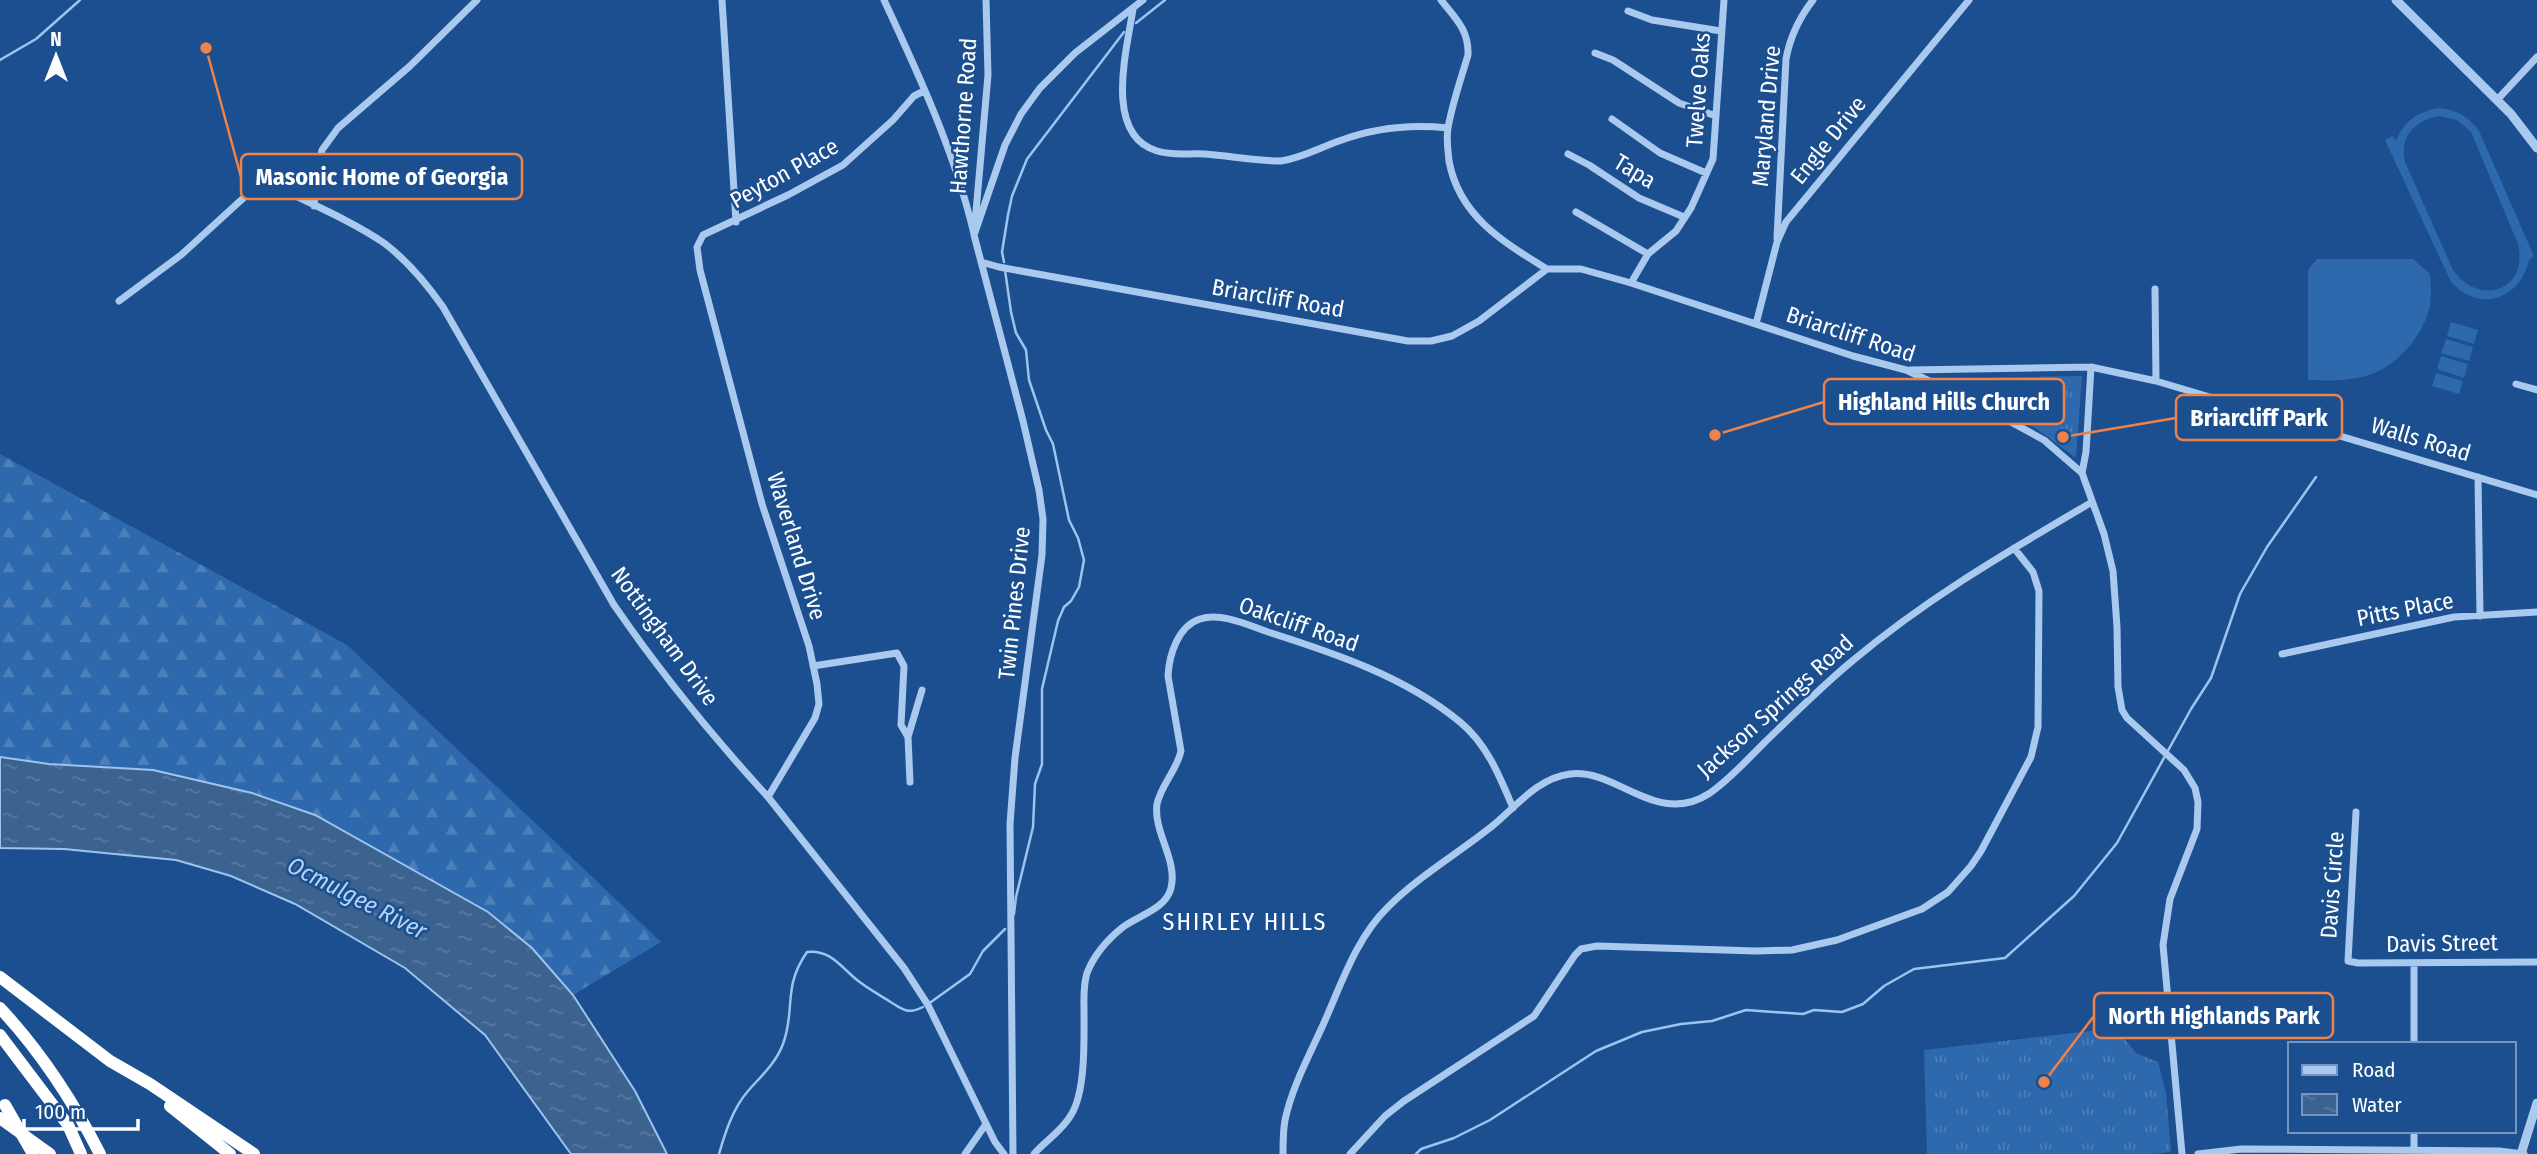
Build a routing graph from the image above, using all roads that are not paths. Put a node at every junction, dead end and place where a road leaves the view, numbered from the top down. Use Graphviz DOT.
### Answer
graph roads {
  1 [pos="477,0"];
  2 [pos="722,0"];
  3 [pos="884,0"];
  4 [pos="986,0"];
  5 [pos="1143,0"];
  6 [pos="1441,0"];
  7 [pos="1724,0"];
  8 [pos="1813,0"];
  9 [pos="1969,0"];
  10 [pos="2396,0"];
  11 [pos="1133,9"];
  12 [pos="1628,10"];
  13 [pos="1721,31"];
  14 [pos="1595,53"];
  15 [pos="2537,57"];
  16 [pos="924,91"];
  17 [pos="2497,100"];
  18 [pos="1716,116"];
  19 [pos="1612,119"];
  20 [pos="1448,128"];
  21 [pos="2537,148"];
  22 [pos="1567,154"];
  23 [pos="1706,173"];
  24 [pos="314,206"];
  25 [pos="1576,212"];
  26 [pos="1684,217"];
  27 [pos="736,222"];
  28 [pos="974,234"];
  29 [pos="1777,242"];
  30 [pos="1648,254"];
  31 [pos="981,262"];
  32 [pos="1547,269"];
  33 [pos="1631,283"];
  34 [pos="2155,289"];
  35 [pos="707,297"];
  36 [pos="119,301"];
  37 [pos="1756,324"];
  38 [pos="2091,367"];
  39 [pos="1906,370"];
  40 [pos="2156,381"];
  41 [pos="2516,384"];
  42 [pos="2537,390"];
  43 [pos="2082,474"];
  44 [pos="2478,477"];
  45 [pos="2537,495"];
  46 [pos="2092,502"];
  47 [pos="2014,548"];
  48 [pos="2537,612"];
  49 [pos="2480,616"];
  50 [pos="2282,654"];
  51 [pos="813,666"];
  52 [pos="922,690"];
  53 [pos="908,737"];
  54 [pos="910,782"];
  55 [pos="768,797"];
  56 [pos="1513,808"];
  57 [pos="2356,812"];
  58 [pos="2348,961"];
  59 [pos="2414,962"];
  60 [pos="2537,962"];
  61 [pos="0,977"];
  62 [pos="0,1008"];
  63 [pos="0,1035"];
  64 [pos="2414,1042"];
  65 [pos="110,1061"];
  66 [pos="3,1101"];
  67 [pos="2537,1103"];
  68 [pos="0,1118"];
  69 [pos="986,1124"];
  70 [pos="2414,1133"];
  71 [pos="2331,1152"];
  72 [pos="2414,1152"];
  73 [pos="33,1154"];
  74 [pos="50,1154"];
  75 [pos="81,1154"];
  76 [pos="100,1154"];
  77 [pos="230,1154"];
  78 [pos="254,1154"];
  79 [pos="965,1154"];
  80 [pos="1004,1154"];
  81 [pos="1013,1154"];
  82 [pos="1034,1154"];
  83 [pos="1283,1154"];
  84 [pos="1350,1154"];
  85 [pos="2182,1154"];
  86 [pos="2198,1154"];
  87 [pos="2522,1154"];
  1 -- 24 [label="street"];
  2 -- 27 [label="street"];
  3 -- 16 [label="street"];
  4 -- 28 [label="street, Hawthorne Road"];
  5 -- 11 [label="street"];
  6 -- 20 [label="street"];
  7 -- 13 [label="street, Twelve Oaks"];
  8 -- 29 [label="street, Maryland Drive"];
  9 -- 29 [label="street, Engle Drive"];
  10 -- 17 [label="street"];
  11 -- 20 [label="street"];
  11 -- 28 [label="street"];
  12 -- 13 [label="street"];
  13 -- 18 [label="street, Twelve Oaks"];
  14 -- 18 [label="street"];
  15 -- 17 [label="street"];
  16 -- 27 [label="street, Peyton Place"];
  16 -- 28 [label="street"];
  17 -- 21 [label="street"];
  18 -- 23 [label="street, Twelve Oaks"];
  19 -- 23 [label="street"];
  20 -- 32 [label="street"];
  22 -- 26 [label="street, Tapa"];
  23 -- 26 [label="street, Twelve Oaks"];
  24 -- 36 [label="street, Nottingham Drive"];
  24 -- 55 [label="street, Nottingham Drive"];
  25 -- 30 [label="street"];
  26 -- 30 [label="street, Twelve Oaks"];
  27 -- 35 [label="street, Peyton Place"];
  28 -- 31 [label="street, Twin Pines Drive"];
  29 -- 37 [label="street, Engle Drive"];
  30 -- 33 [label="street, Twelve Oaks"];
  31 -- 32 [label="street, Briarcliff Road"];
  31 -- 81 [label="street, Twin Pines Drive"];
  32 -- 33 [label="street, Briarcliff Road"];
  33 -- 37 [label="street, Briarcliff Road"];
  34 -- 40 [label="street"];
  35 -- 51 [label="street, Waverland Drive"];
  37 -- 39 [label="street, Briarcliff Road"];
  38 -- 39 [label="street, Walls Road"];
  38 -- 40 [label="street, Walls Road"];
  38 -- 43 [label="street"];
  39 -- 43 [label="street, Briarcliff Road"];
  40 -- 44 [label="street, Walls Road"];
  41 -- 42 [label="street"];
  43 -- 46 [label="street, Briarcliff Road"];
  44 -- 45 [label="street, Walls Road"];
  44 -- 49 [label="street"];
  46 -- 47 [label="street, Jackson Springs Road"];
  46 -- 85 [label="street, Briarcliff Road"];
  47 -- 56 [label="street, Jackson Springs Road"];
  47 -- 84 [label="street"];
  48 -- 49 [label="street, Pitts Place"];
  49 -- 50 [label="street, Pitts Place"];
  51 -- 53 [label="street"];
  51 -- 55 [label="street, Waverland Drive"];
  52 -- 53 [label="street"];
  53 -- 54 [label="street"];
  55 -- 69 [label="street, Nottingham Drive"];
  56 -- 82 [label="street, Oakcliff Road"];
  56 -- 83 [label="street, Jackson Springs Road"];
  57 -- 58 [label="street, Davis Circle"];
  58 -- 59 [label="street, Davis Street"];
  59 -- 60 [label="street, Davis Street"];
  59 -- 64 [label="street"];
  61 -- 65 [label="highway"];
  62 -- 76 [label="highway"];
  63 -- 75 [label="highway"];
  65 -- 77 [label="highway"];
  65 -- 78 [label="highway"];
  66 -- 73 [label="highway, bridge"];
  67 -- 87 [label="street"];
  68 -- 74 [label="highway"];
  69 -- 79 [label="street"];
  69 -- 80 [label="street, Nottingham Drive"];
  70 -- 72 [label="street"];
  71 -- 72 [label="street"];
  71 -- 86 [label="street"];
  72 -- 87 [label="street"];
}
